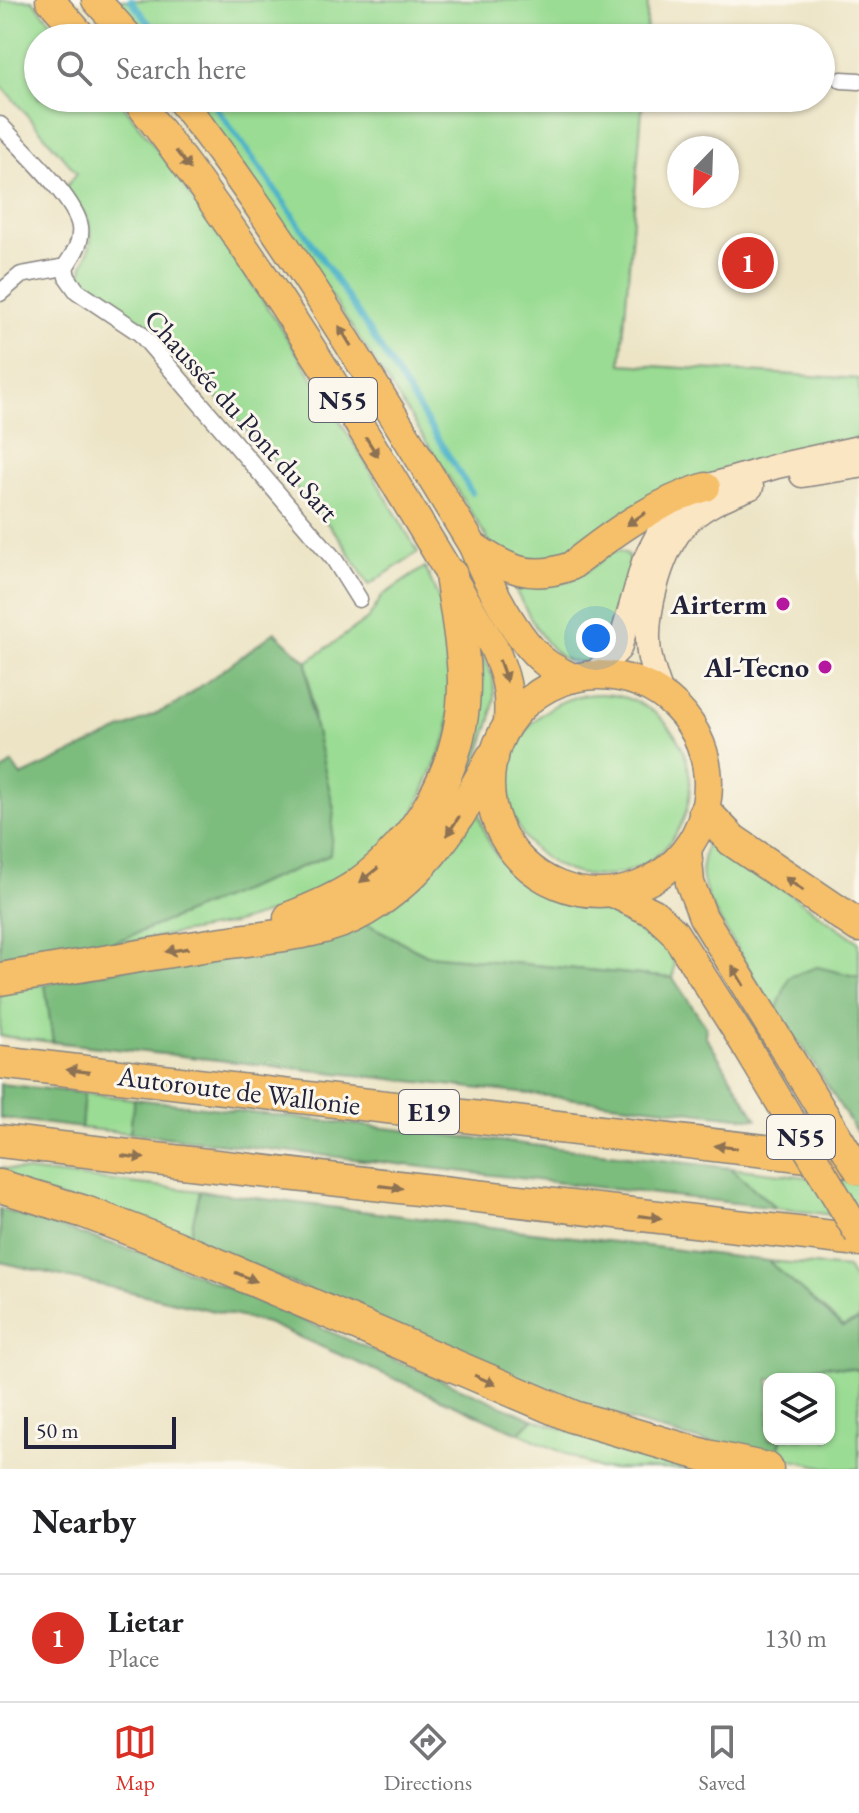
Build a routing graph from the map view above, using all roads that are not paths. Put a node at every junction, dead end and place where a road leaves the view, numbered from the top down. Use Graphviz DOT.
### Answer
graph roads {
  1 [pos="50,0"];
  2 [pos="96,0"];
  3 [pos="71,24"];
  4 [pos="117,24"];
  5 [pos="842,80"];
  6 [pos="859,81"];
  7 [pos="146,112"];
  8 [pos="190,112"];
  9 [pos="0,125"];
  10 [pos="65,267"];
  11 [pos="0,293"];
  12 [pos="859,448"];
  13 [pos="859,466"];
  14 [pos="706,487"];
  15 [pos="473,546"];
  16 [pos="451,575"];
  17 [pos="359,599"];
  18 [pos="583,676"];
  19 [pos="661,694"];
  20 [pos="508,722"];
  21 [pos="492,758"];
  22 [pos="705,812"];
  23 [pos="687,849"];
  24 [pos="613,893"];
  25 [pos="859,926"];
  26 [pos="225,943"];
  27 [pos="0,979"];
  28 [pos="0,1062"];
  29 [pos="0,1141"];
  30 [pos="859,1162"];
  31 [pos="859,1171"];
  32 [pos="0,1186"];
  33 [pos="859,1237"];
  34 [pos="767,1469"];
  1 -- 3 [label="highway"];
  2 -- 4 [label="highway"];
  5 -- 6 [label="street"];
  7 -- 16 [label="highway, N55, one-way"];
  15 -- 8 [label="highway, N55, one-way"];
  9 -- 10 [label="street"];
  10 -- 11 [label="street"];
  10 -- 17 [label="street, Chaussée du Pont du Sart"];
  12 -- 14 [label="main road"];
  13 -- 19 [label="main road"];
  14 -- 15 [label="highway, one-way"];
  14 -- 18 [label="main road"];
  15 -- 18 [label="highway, N55"];
  16 -- 20 [label="highway, N55, one-way"];
  16 -- 26 [label="highway, one-way"];
  18 -- 19 [label="highway, N55"];
  18 -- 20 [label="highway, N55"];
  19 -- 22 [label="highway, N55"];
  20 -- 21 [label="highway, N55"];
  21 -- 24 [label="highway, N55"];
  21 -- 26 [label="highway, one-way"];
  22 -- 23 [label="highway, N55"];
  25 -- 22 [label="highway, one-way"];
  23 -- 24 [label="highway, N55"];
  31 -- 23 [label="highway, N55, one-way, bridge"];
  24 -- 33 [label="highway, N55, bridge"];
  26 -- 27 [label="highway, one-way"];
  30 -- 28 [label="highway, Autoroute de Wallonie / E19, one-way"];
  29 -- 33 [label="highway, one-way"];
  32 -- 34 [label="highway, one-way"];
}
